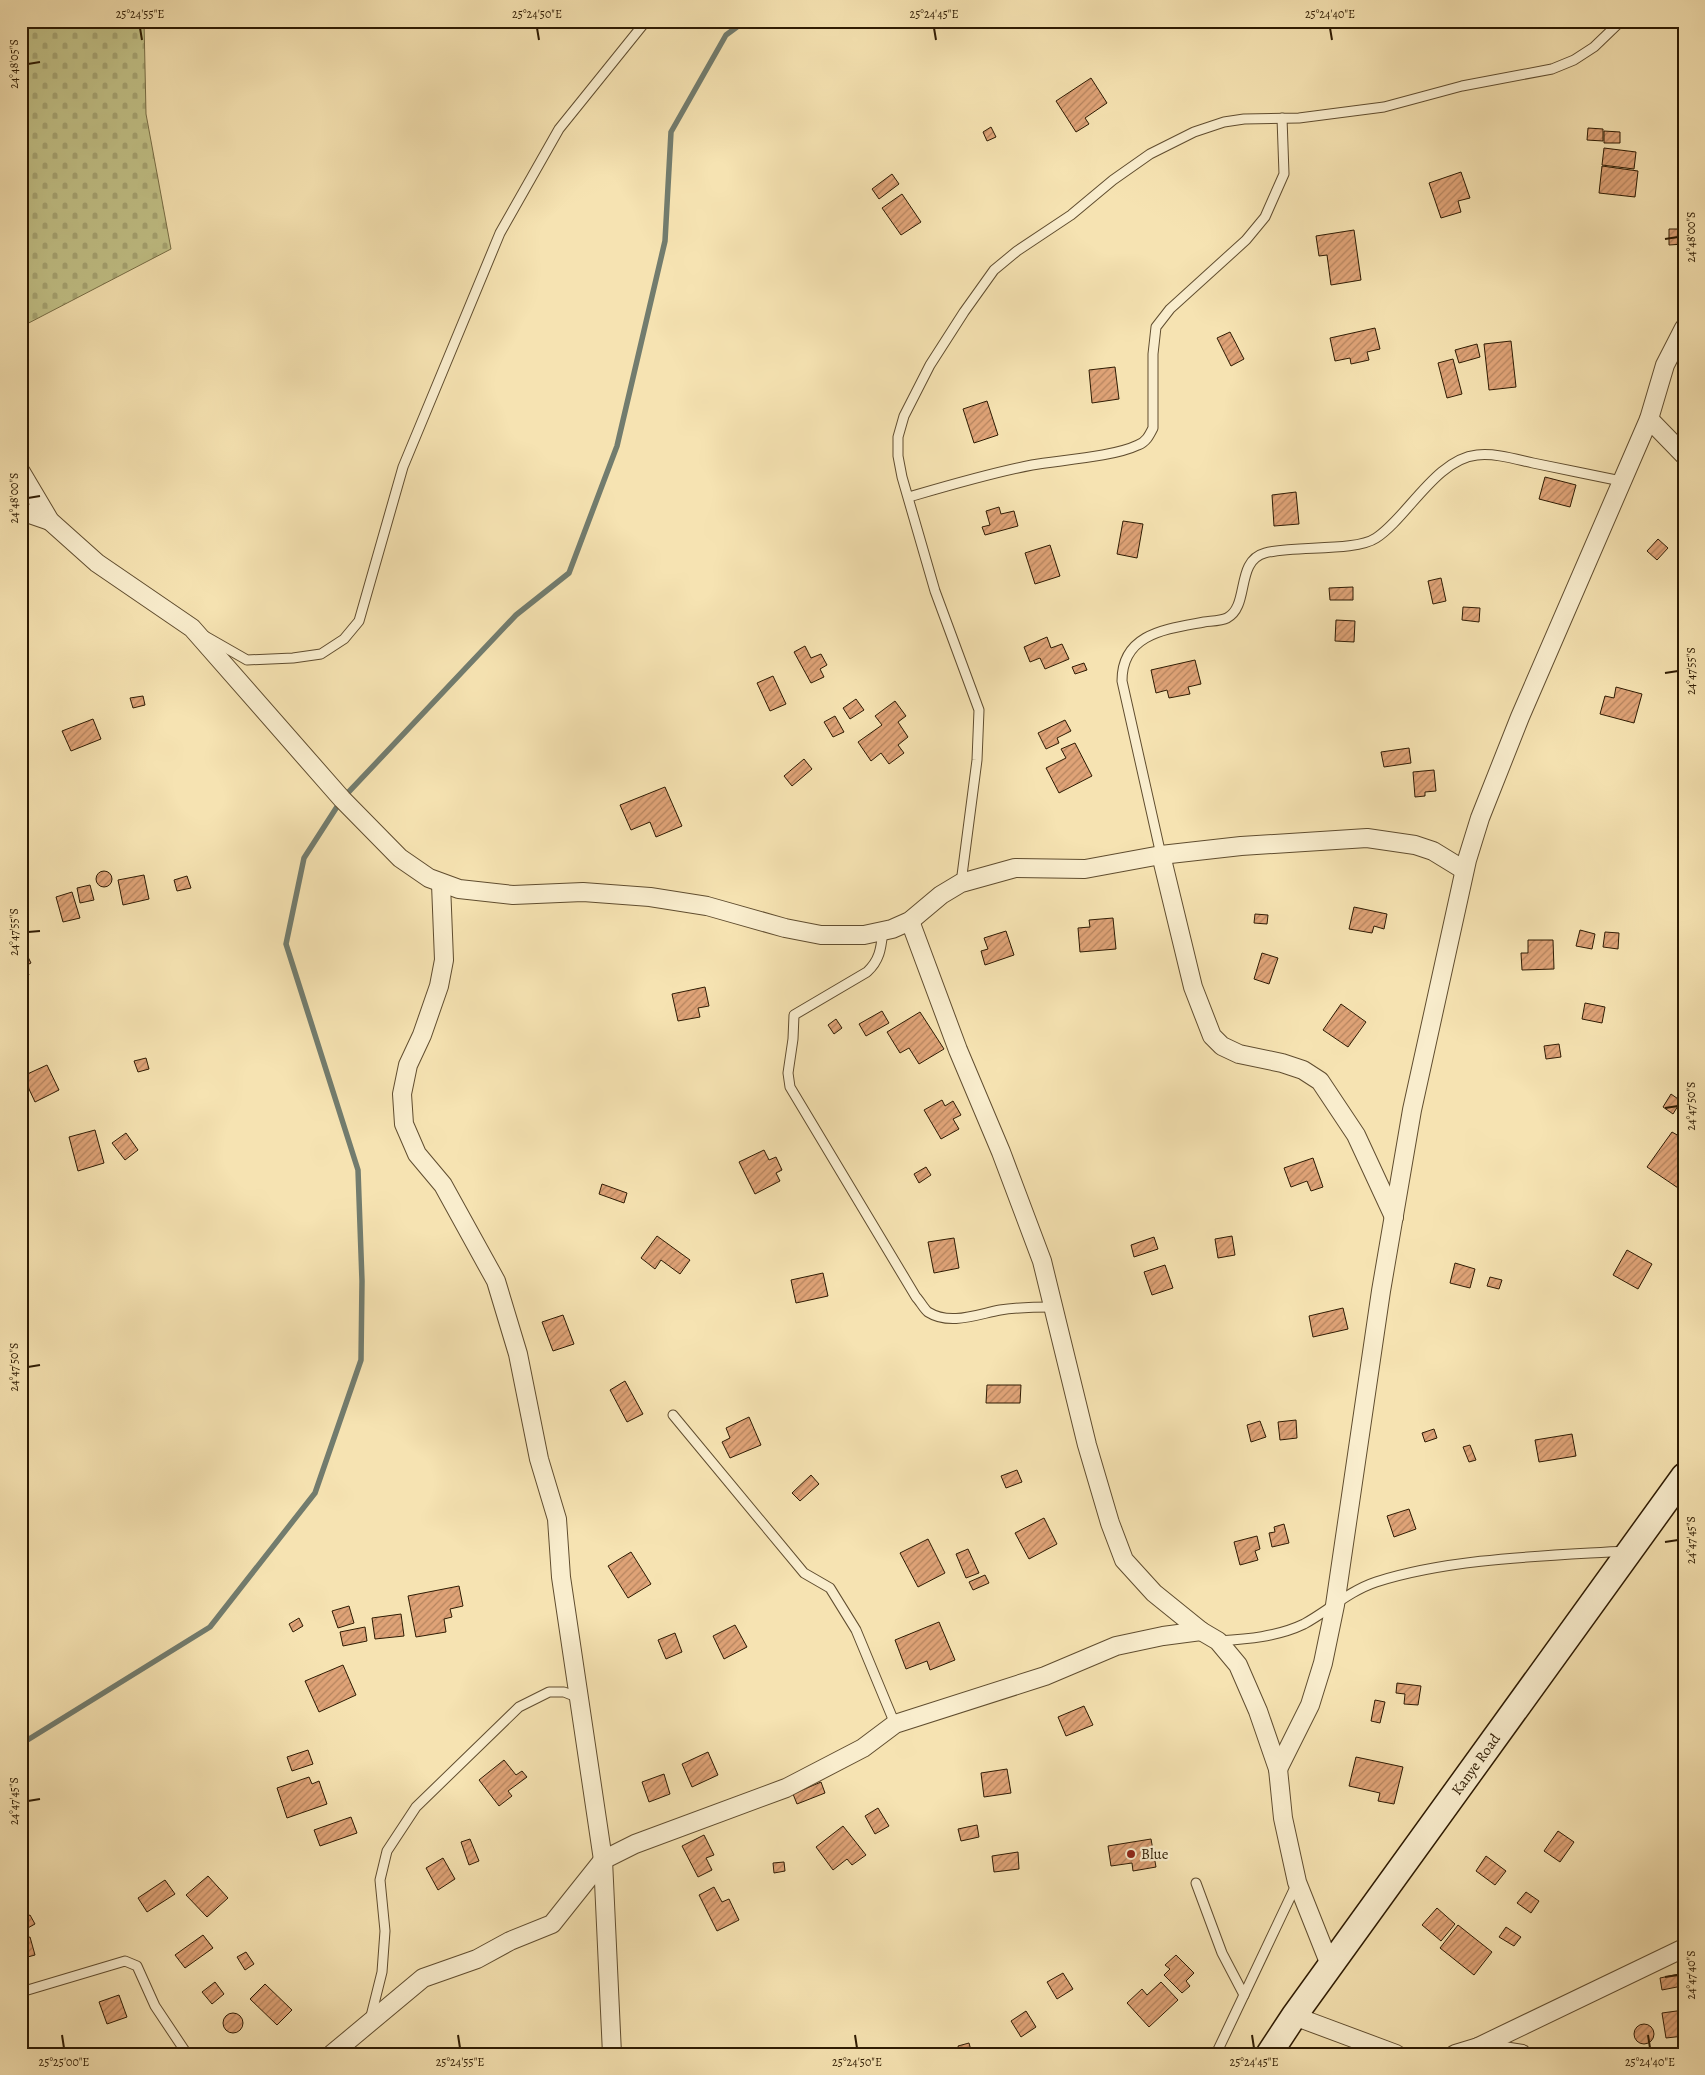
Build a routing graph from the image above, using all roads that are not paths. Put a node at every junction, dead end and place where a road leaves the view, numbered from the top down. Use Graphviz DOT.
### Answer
graph roads {
  1 [pos="646,21"];
  2 [pos="1621,21"];
  3 [pos="1282,118"];
  4 [pos="1684,328"];
  5 [pos="1649,419"];
  6 [pos="1684,455"];
  7 [pos="21,472"];
  8 [pos="1621,481"];
  9 [pos="909,497"];
  10 [pos="21,511"];
  11 [pos="50,521"];
  12 [pos="192,628"];
  13 [pos="1161,855"];
  14 [pos="1464,870"];
  15 [pos="961,883"];
  16 [pos="441,884"];
  17 [pos="910,921"];
  18 [pos="883,930"];
  19 [pos="1394,1217"];
  20 [pos="1055,1307"];
  21 [pos="673,1415"];
  22 [pos="1684,1476"];
  23 [pos="1630,1550"];
  24 [pos="1335,1605"];
  25 [pos="1201,1631"];
  26 [pos="1218,1641"];
  27 [pos="579,1698"];
  28 [pos="895,1724"];
  29 [pos="1278,1769"];
  30 [pos="603,1860"];
  31 [pos="1297,1882"];
  32 [pos="1196,1883"];
  33 [pos="1684,1948"];
  34 [pos="1330,1965"];
  35 [pos="21,1992"];
  36 [pos="1244,1995"];
  37 [pos="1294,2016"];
  38 [pos="370,2021"];
  39 [pos="1478,2047"];
  40 [pos="187,2054"];
  41 [pos="332,2054"];
  42 [pos="612,2054"];
  43 [pos="1216,2054"];
  44 [pos="1269,2054"];
  45 [pos="1396,2054"];
  46 [pos="1455,2054"];
  47 [pos="1522,2054"];
  1 -- 12 [label="lane"];
  2 -- 3 [label="lane"];
  3 -- 9 [label="lane"];
  3 -- 9 [label="lane"];
  4 -- 5 [label="street"];
  5 -- 6 [label="street"];
  5 -- 8 [label="street"];
  7 -- 11 [label="street"];
  8 -- 13 [label="lane"];
  8 -- 14 [label="street"];
  9 -- 15 [label="lane"];
  10 -- 11 [label="street"];
  11 -- 12 [label="street"];
  12 -- 16 [label="street"];
  13 -- 14 [label="street"];
  13 -- 15 [label="street"];
  13 -- 19 [label="street"];
  14 -- 19 [label="street"];
  15 -- 17 [label="street"];
  16 -- 18 [label="street"];
  16 -- 27 [label="street"];
  17 -- 18 [label="street"];
  17 -- 20 [label="street"];
  18 -- 20 [label="lane"];
  19 -- 24 [label="street"];
  20 -- 25 [label="street"];
  21 -- 28 [label="lane"];
  22 -- 23 [label="main road, Kanye Road"];
  23 -- 24 [label="lane"];
  23 -- 34 [label="main road, Kanye Road"];
  24 -- 26 [label="lane"];
  24 -- 29 [label="street"];
  25 -- 26 [label="street"];
  25 -- 28 [label="street"];
  26 -- 29 [label="street"];
  27 -- 30 [label="street"];
  27 -- 38 [label="lane"];
  28 -- 30 [label="street"];
  29 -- 31 [label="street"];
  30 -- 38 [label="street"];
  30 -- 42 [label="street"];
  31 -- 34 [label="street"];
  31 -- 36 [label="lane"];
  32 -- 36 [label="lane"];
  33 -- 39 [label="street"];
  34 -- 37 [label="main road, Kanye Road"];
  35 -- 40 [label="lane"];
  36 -- 43 [label="lane"];
  37 -- 44 [label="main road, Kanye Road"];
  37 -- 45 [label="street"];
  38 -- 41 [label="street"];
  39 -- 46 [label="street"];
  39 -- 47 [label="street"];
}
